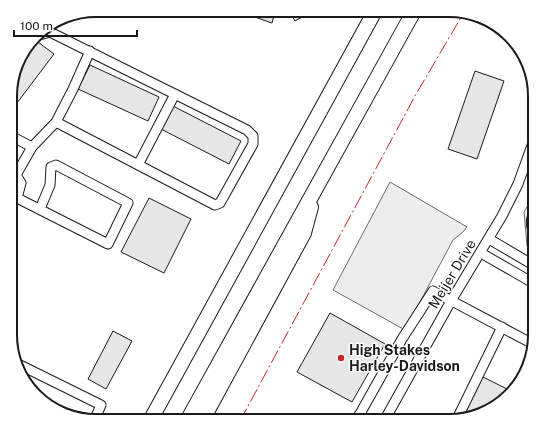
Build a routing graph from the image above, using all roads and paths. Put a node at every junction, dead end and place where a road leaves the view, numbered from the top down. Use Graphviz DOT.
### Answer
graph roads {
  1 [pos="372,17"];
  2 [pos="411,17"];
  3 [pos="50,32"];
  4 [pos="90,51"];
  5 [pos="175,94"];
  6 [pos="56,122"];
  7 [pos="17,139"];
  8 [pos="32,147"];
  9 [pos="528,156"];
  10 [pos="138,165"];
  11 [pos="17,170"];
  12 [pos="17,178"];
  13 [pos="320,178"];
  14 [pos="17,193"];
  15 [pos="17,202"];
  16 [pos="40,209"];
  17 [pos="489,239"];
  18 [pos="481,253"];
  19 [pos="528,262"];
  20 [pos="528,280"];
  21 [pos="452,301"];
  22 [pos="502,327"];
  23 [pos="528,341"];
  24 [pos="24,367"];
  25 [pos="459,413"];
  26 [pos="98,414"];
  27 [pos="154,414"];
  28 [pos="191,414"];
  29 [pos="206,414"];
  30 [pos="360,414"];
  31 [pos="388,414"];
  1 -- 27 [label="highway"];
  2 -- 13 [label="highway"];
  3 -- 4 [label="street"];
  4 -- 5 [label="street"];
  4 -- 6 [label="street"];
  5 -- 10 [label="street"];
  5 -- 10 [label="street"];
  6 -- 8 [label="street"];
  6 -- 10 [label="street"];
  7 -- 8 [label="street"];
  8 -- 11 [label="street"];
  9 -- 17 [label="street, Meijer Drive"];
  12 -- 14 [label="street"];
  13 -- 28 [label="highway"];
  13 -- 29 [label="highway"];
  15 -- 16 [label="street"];
  16 -- 16 [label="street"];
  17 -- 18 [label="street, Meijer Drive"];
  17 -- 19 [label="street"];
  18 -- 20 [label="street"];
  18 -- 21 [label="street, Meijer Drive"];
  21 -- 22 [label="street"];
  21 -- 30 [label="street"];
  21 -- 31 [label="street, Meijer Drive"];
  22 -- 23 [label="street"];
  22 -- 25 [label="street"];
  24 -- 26 [label="street"];
}
